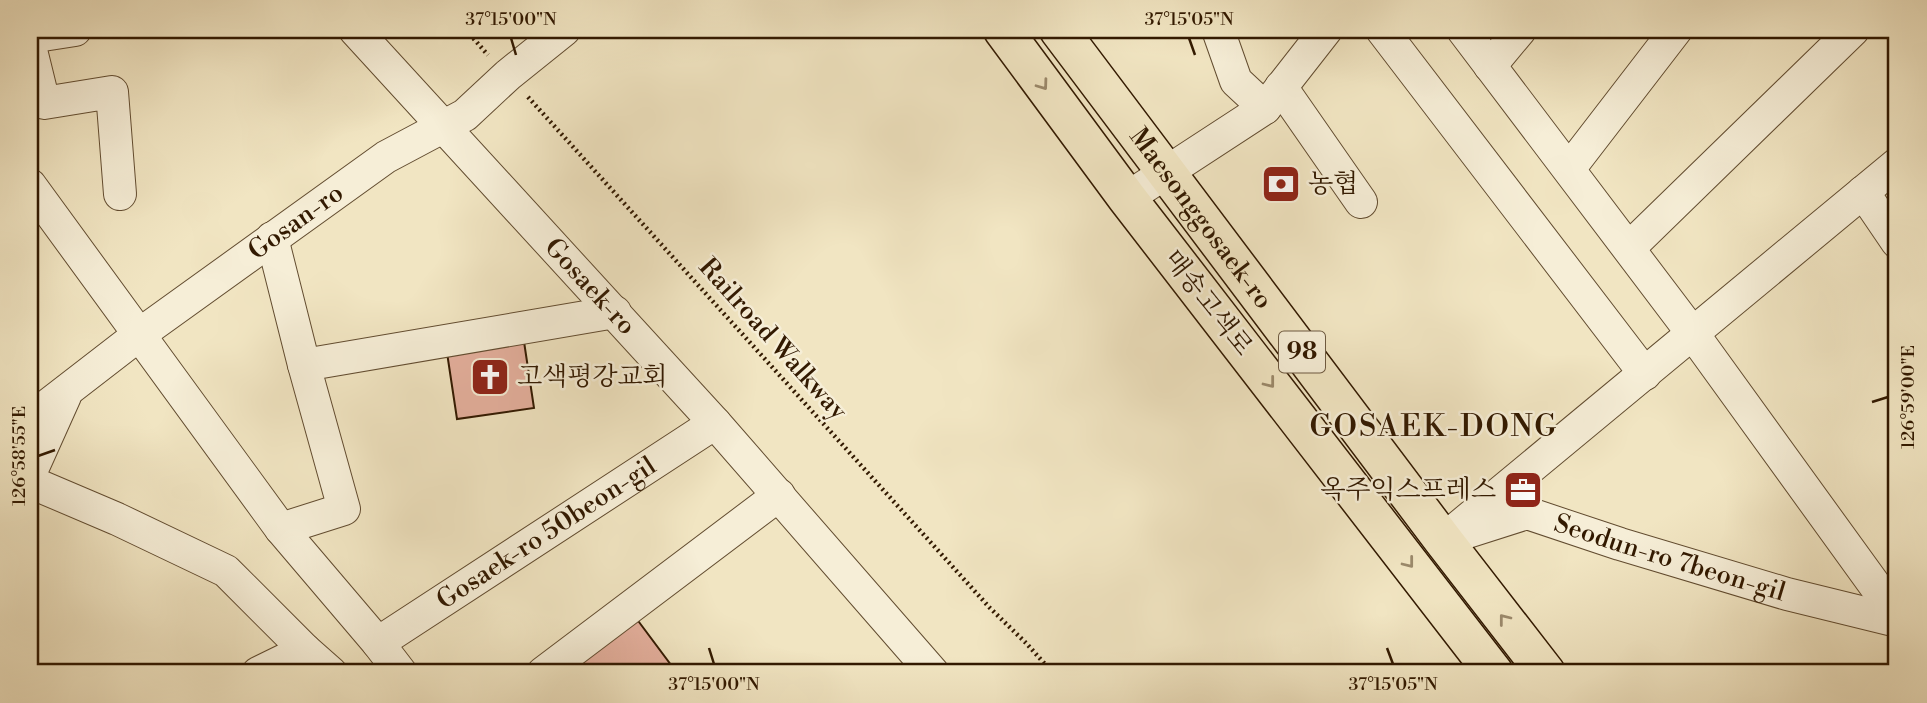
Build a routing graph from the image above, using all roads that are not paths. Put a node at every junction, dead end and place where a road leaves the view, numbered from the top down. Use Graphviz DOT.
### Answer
graph roads {
  1 [pos="75,30"];
  2 [pos="355,30"];
  3 [pos="564,30"];
  4 [pos="1003,30"];
  5 [pos="1059,30"];
  6 [pos="1218,30"];
  7 [pos="1326,30"];
  8 [pos="1382,30"];
  9 [pos="1463,30"];
  10 [pos="1520,30"];
  11 [pos="1676,30"];
  12 [pos="1853,30"];
  13 [pos="30,37"];
  14 [pos="30,46"];
  15 [pos="1490,66"];
  16 [pos="1273,98"];
  17 [pos="444,127"];
  18 [pos="1897,163"];
  19 [pos="1569,169"];
  20 [pos="1167,172"];
  21 [pos="30,185"];
  22 [pos="1863,192"];
  23 [pos="120,194"];
  24 [pos="1127,198"];
  25 [pos="1361,202"];
  26 [pos="272,238"];
  27 [pos="1897,242"];
  28 [pos="1629,248"];
  29 [pos="615,312"];
  30 [pos="140,334"];
  31 [pos="1693,334"];
  32 [pos="304,365"];
  33 [pos="1645,374"];
  34 [pos="67,391"];
  35 [pos="30,419"];
  36 [pos="715,423"];
  37 [pos="30,474"];
  38 [pos="30,482"];
  39 [pos="779,495"];
  40 [pos="281,529"];
  41 [pos="1443,540"];
  42 [pos="1893,603"];
  43 [pos="378,643"];
  44 [pos="306,650"];
  45 [pos="258,673"];
  46 [pos="331,673"];
  47 [pos="401,673"];
  48 [pos="543,673"];
  49 [pos="933,673"];
  50 [pos="1494,673"];
  51 [pos="1546,673"];
  1 -- 13 [label="street"];
  2 -- 17 [label="street, Gosaek-ro"];
  3 -- 17 [label="street, Gosan-ro"];
  4 -- 24 [label="main road, 매송고색로, one-way"];
  5 -- 20 [label="main road, Maesonggosaek-ro / 98"];
  6 -- 16 [label="street"];
  7 -- 16 [label="street"];
  8 -- 33 [label="street"];
  9 -- 15 [label="street, Seodun-ro 7beon-gil"];
  10 -- 15 [label="street"];
  11 -- 19 [label="street"];
  12 -- 28 [label="street"];
  14 -- 23 [label="street"];
  15 -- 19 [label="street, Seodun-ro 7beon-gil"];
  16 -- 20 [label="street"];
  16 -- 25 [label="street"];
  17 -- 26 [label="street, Gosan-ro"];
  17 -- 29 [label="street, Gosaek-ro"];
  18 -- 22 [label="street"];
  19 -- 28 [label="street, Seodun-ro 7beon-gil"];
  20 -- 24 [label="street"];
  20 -- 41 [label="main road, Maesonggosaek-ro / 98"];
  21 -- 30 [label="street"];
  22 -- 27 [label="street"];
  22 -- 31 [label="street"];
  24 -- 50 [label="main road, 매송고색로, one-way"];
  26 -- 30 [label="street, Gosan-ro"];
  26 -- 32 [label="street"];
  28 -- 31 [label="street, Seodun-ro 7beon-gil"];
  29 -- 32 [label="street"];
  29 -- 36 [label="street, Gosaek-ro"];
  30 -- 34 [label="street, Gosan-ro"];
  30 -- 40 [label="street"];
  31 -- 33 [label="street"];
  31 -- 42 [label="street, Seodun-ro 7beon-gil"];
  32 -- 40 [label="street"];
  33 -- 41 [label="street"];
  34 -- 35 [label="street, Gosan-ro"];
  34 -- 37 [label="street"];
  36 -- 39 [label="street, Gosaek-ro"];
  36 -- 43 [label="street, Gosaek-ro 50beon-gil"];
  38 -- 44 [label="street"];
  39 -- 48 [label="street"];
  39 -- 49 [label="street, Gosaek-ro"];
  40 -- 43 [label="street"];
  41 -- 42 [label="street, Seodun-ro 7beon-gil"];
  51 -- 41 [label="main road, Maesonggosaek-ro / 98, one-way"];
  43 -- 47 [label="street"];
  44 -- 45 [label="street"];
  44 -- 46 [label="street"];
}
